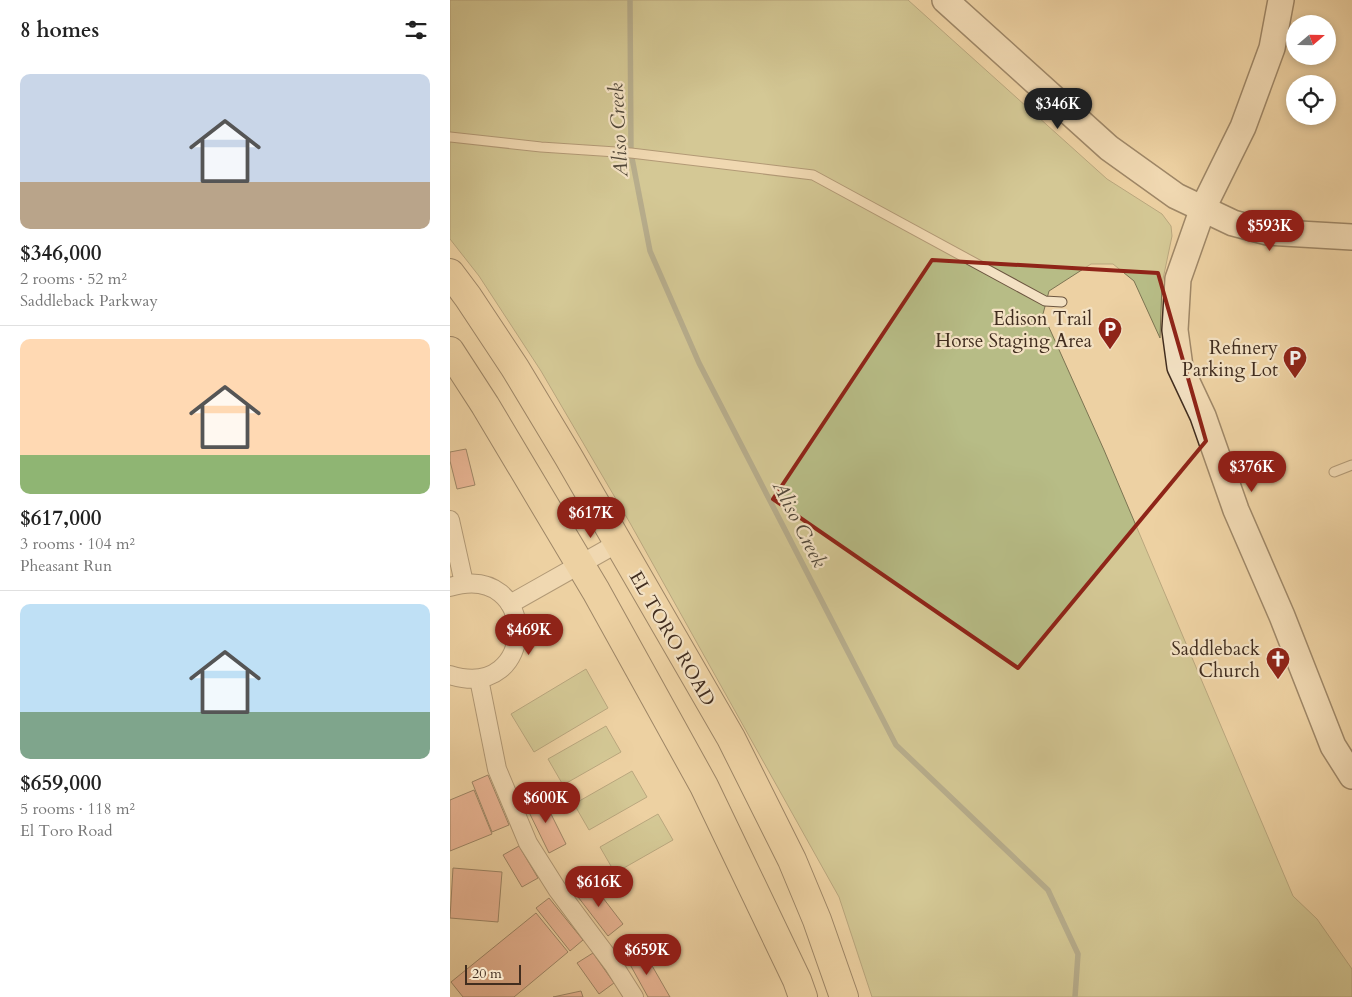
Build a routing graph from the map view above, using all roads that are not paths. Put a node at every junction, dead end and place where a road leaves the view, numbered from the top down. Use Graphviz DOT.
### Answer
graph roads {
  1 [pos="944,0"];
  2 [pos="1281,0"];
  3 [pos="450,137"];
  4 [pos="1203,208"];
  5 [pos="1352,237"];
  6 [pos="450,273"];
  7 [pos="1062,302"];
  8 [pos="450,352"];
  9 [pos="1352,465"];
  10 [pos="1334,472"];
  11 [pos="450,520"];
  12 [pos="618,543"];
  13 [pos="580,564"];
  14 [pos="457,585"];
  15 [pos="510,604"];
  16 [pos="450,675"];
  17 [pos="479,679"];
  18 [pos="1352,776"];
  19 [pos="634,997"];
  20 [pos="803,997"];
  21 [pos="844,997"];
  1 -- 4 [label="street"];
  2 -- 4 [label="street"];
  3 -- 7 [label="lane"];
  4 -- 5 [label="street"];
  4 -- 18 [label="street"];
  6 -- 12 [label="main road, EL TORO ROAD"];
  8 -- 13 [label="main road"];
  9 -- 10 [label="lane"];
  11 -- 14 [label="street"];
  12 -- 13 [label="street"];
  12 -- 21 [label="main road, EL TORO ROAD"];
  13 -- 15 [label="street"];
  13 -- 20 [label="main road"];
  14 -- 15 [label="street"];
  15 -- 17 [label="street"];
  16 -- 17 [label="street"];
  17 -- 19 [label="street"];
}
